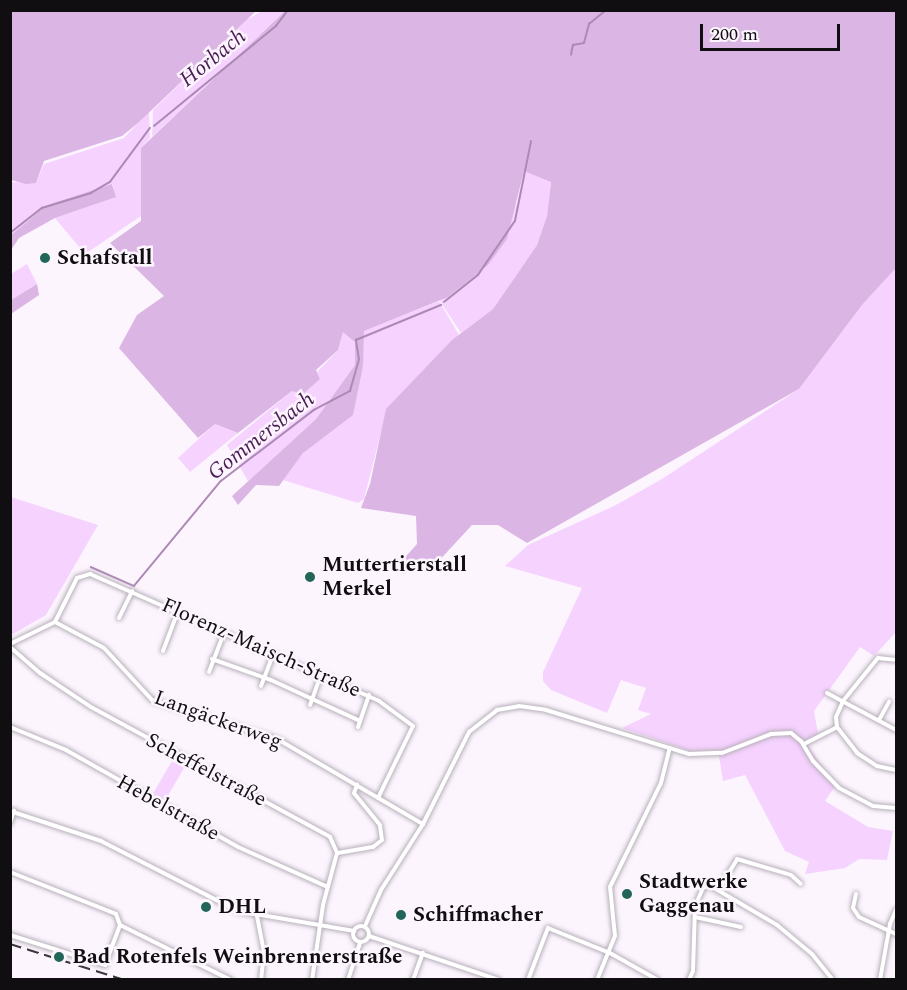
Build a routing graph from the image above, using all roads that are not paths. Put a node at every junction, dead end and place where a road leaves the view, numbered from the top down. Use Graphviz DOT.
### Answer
graph roads {
  1 [pos="132,591"];
  2 [pos="178,611"];
  3 [pos="119,618"];
  4 [pos="55,622"];
  5 [pos="224,633"];
  6 [pos="10,645"];
  7 [pos="163,651"];
  8 [pos="273,654"];
  9 [pos="212,659"];
  10 [pos="897,660"];
  11 [pos="209,672"];
  12 [pos="321,675"];
  13 [pos="261,679"];
  14 [pos="261,686"];
  15 [pos="827,693"];
  16 [pos="369,696"];
  17 [pos="310,699"];
  18 [pos="843,701"];
  19 [pos="889,702"];
  20 [pos="310,705"];
  21 [pos="358,720"];
  22 [pos="879,720"];
  23 [pos="10,727"];
  24 [pos="358,727"];
  25 [pos="837,728"];
  26 [pos="897,730"];
  27 [pos="804,744"];
  28 [pos="670,748"];
  29 [pos="897,770"];
  30 [pos="357,785"];
  31 [pos="378,798"];
  32 [pos="897,808"];
  33 [pos="12,811"];
  34 [pos="10,823"];
  35 [pos="423,824"];
  36 [pos="337,853"];
  37 [pos="10,872"];
  38 [pos="801,884"];
  39 [pos="328,887"];
  40 [pos="718,890"];
  41 [pos="856,894"];
  42 [pos="897,910"];
  43 [pos="257,916"];
  44 [pos="695,917"];
  45 [pos="320,924"];
  46 [pos="120,925"];
  47 [pos="365,926"];
  48 [pos="741,927"];
  49 [pos="354,931"];
  50 [pos="889,931"];
  51 [pos="897,934"];
  52 [pos="10,935"];
  53 [pos="369,936"];
  54 [pos="360,942"];
  55 [pos="423,953"];
  56 [pos="610,953"];
  57 [pos="231,980"];
  58 [pos="261,980"];
  59 [pos="312,980"];
  60 [pos="348,980"];
  61 [pos="413,980"];
  62 [pos="500,980"];
  63 [pos="528,980"];
  64 [pos="597,980"];
  65 [pos="658,980"];
  66 [pos="689,980"];
  67 [pos="833,980"];
  68 [pos="880,980"];
  1 -- 2 [label="street, Florenz-Maisch-Straße"];
  1 -- 3 [label="street"];
  1 -- 4 [label="street, Florenz-Maisch-Straße"];
  2 -- 5 [label="street, Florenz-Maisch-Straße"];
  2 -- 7 [label="street"];
  4 -- 6 [label="street"];
  4 -- 30 [label="street, Langäckerweg"];
  5 -- 8 [label="street, Florenz-Maisch-Straße"];
  5 -- 9 [label="street"];
  6 -- 36 [label="street, Scheffelstraße"];
  8 -- 12 [label="street, Florenz-Maisch-Straße"];
  8 -- 13 [label="street"];
  9 -- 11 [label="street"];
  9 -- 13 [label="street"];
  10 -- 18 [label="street"];
  12 -- 16 [label="street, Florenz-Maisch-Straße"];
  12 -- 17 [label="street"];
  13 -- 14 [label="street"];
  13 -- 17 [label="street"];
  15 -- 18 [label="street"];
  16 -- 21 [label="street"];
  16 -- 31 [label="street, Florenz-Maisch-Straße"];
  17 -- 20 [label="street"];
  17 -- 21 [label="street"];
  18 -- 22 [label="street"];
  18 -- 25 [label="street"];
  19 -- 22 [label="street"];
  21 -- 24 [label="street"];
  22 -- 26 [label="street"];
  23 -- 39 [label="street, Hebelstraße"];
  25 -- 27 [label="street"];
  25 -- 29 [label="street"];
  27 -- 28 [label="street"];
  27 -- 32 [label="street"];
  28 -- 35 [label="street"];
  28 -- 56 [label="street"];
  30 -- 31 [label="street, Langäckerweg"];
  30 -- 36 [label="street"];
  31 -- 35 [label="street, Langäckerweg"];
  33 -- 34 [label="street"];
  33 -- 43 [label="street"];
  35 -- 47 [label="street"];
  36 -- 39 [label="street"];
  37 -- 46 [label="street"];
  38 -- 40 [label="street"];
  39 -- 45 [label="street"];
  40 -- 44 [label="street"];
  40 -- 67 [label="street"];
  41 -- 50 [label="street"];
  42 -- 50 [label="street"];
  43 -- 45 [label="street"];
  43 -- 58 [label="street"];
  44 -- 48 [label="street"];
  44 -- 66 [label="street"];
  45 -- 49 [label="street"];
  45 -- 59 [label="street"];
  46 -- 52 [label="street"];
  46 -- 57 [label="street"];
  47 -- 49 [label="street"];
  47 -- 53 [label="street"];
  49 -- 54 [label="street"];
  50 -- 51 [label="street"];
  50 -- 68 [label="street"];
  53 -- 54 [label="street"];
  53 -- 55 [label="street"];
  54 -- 60 [label="street"];
  55 -- 61 [label="street"];
  55 -- 62 [label="street"];
  56 -- 63 [label="street"];
  56 -- 64 [label="street"];
  56 -- 65 [label="street"];
}
